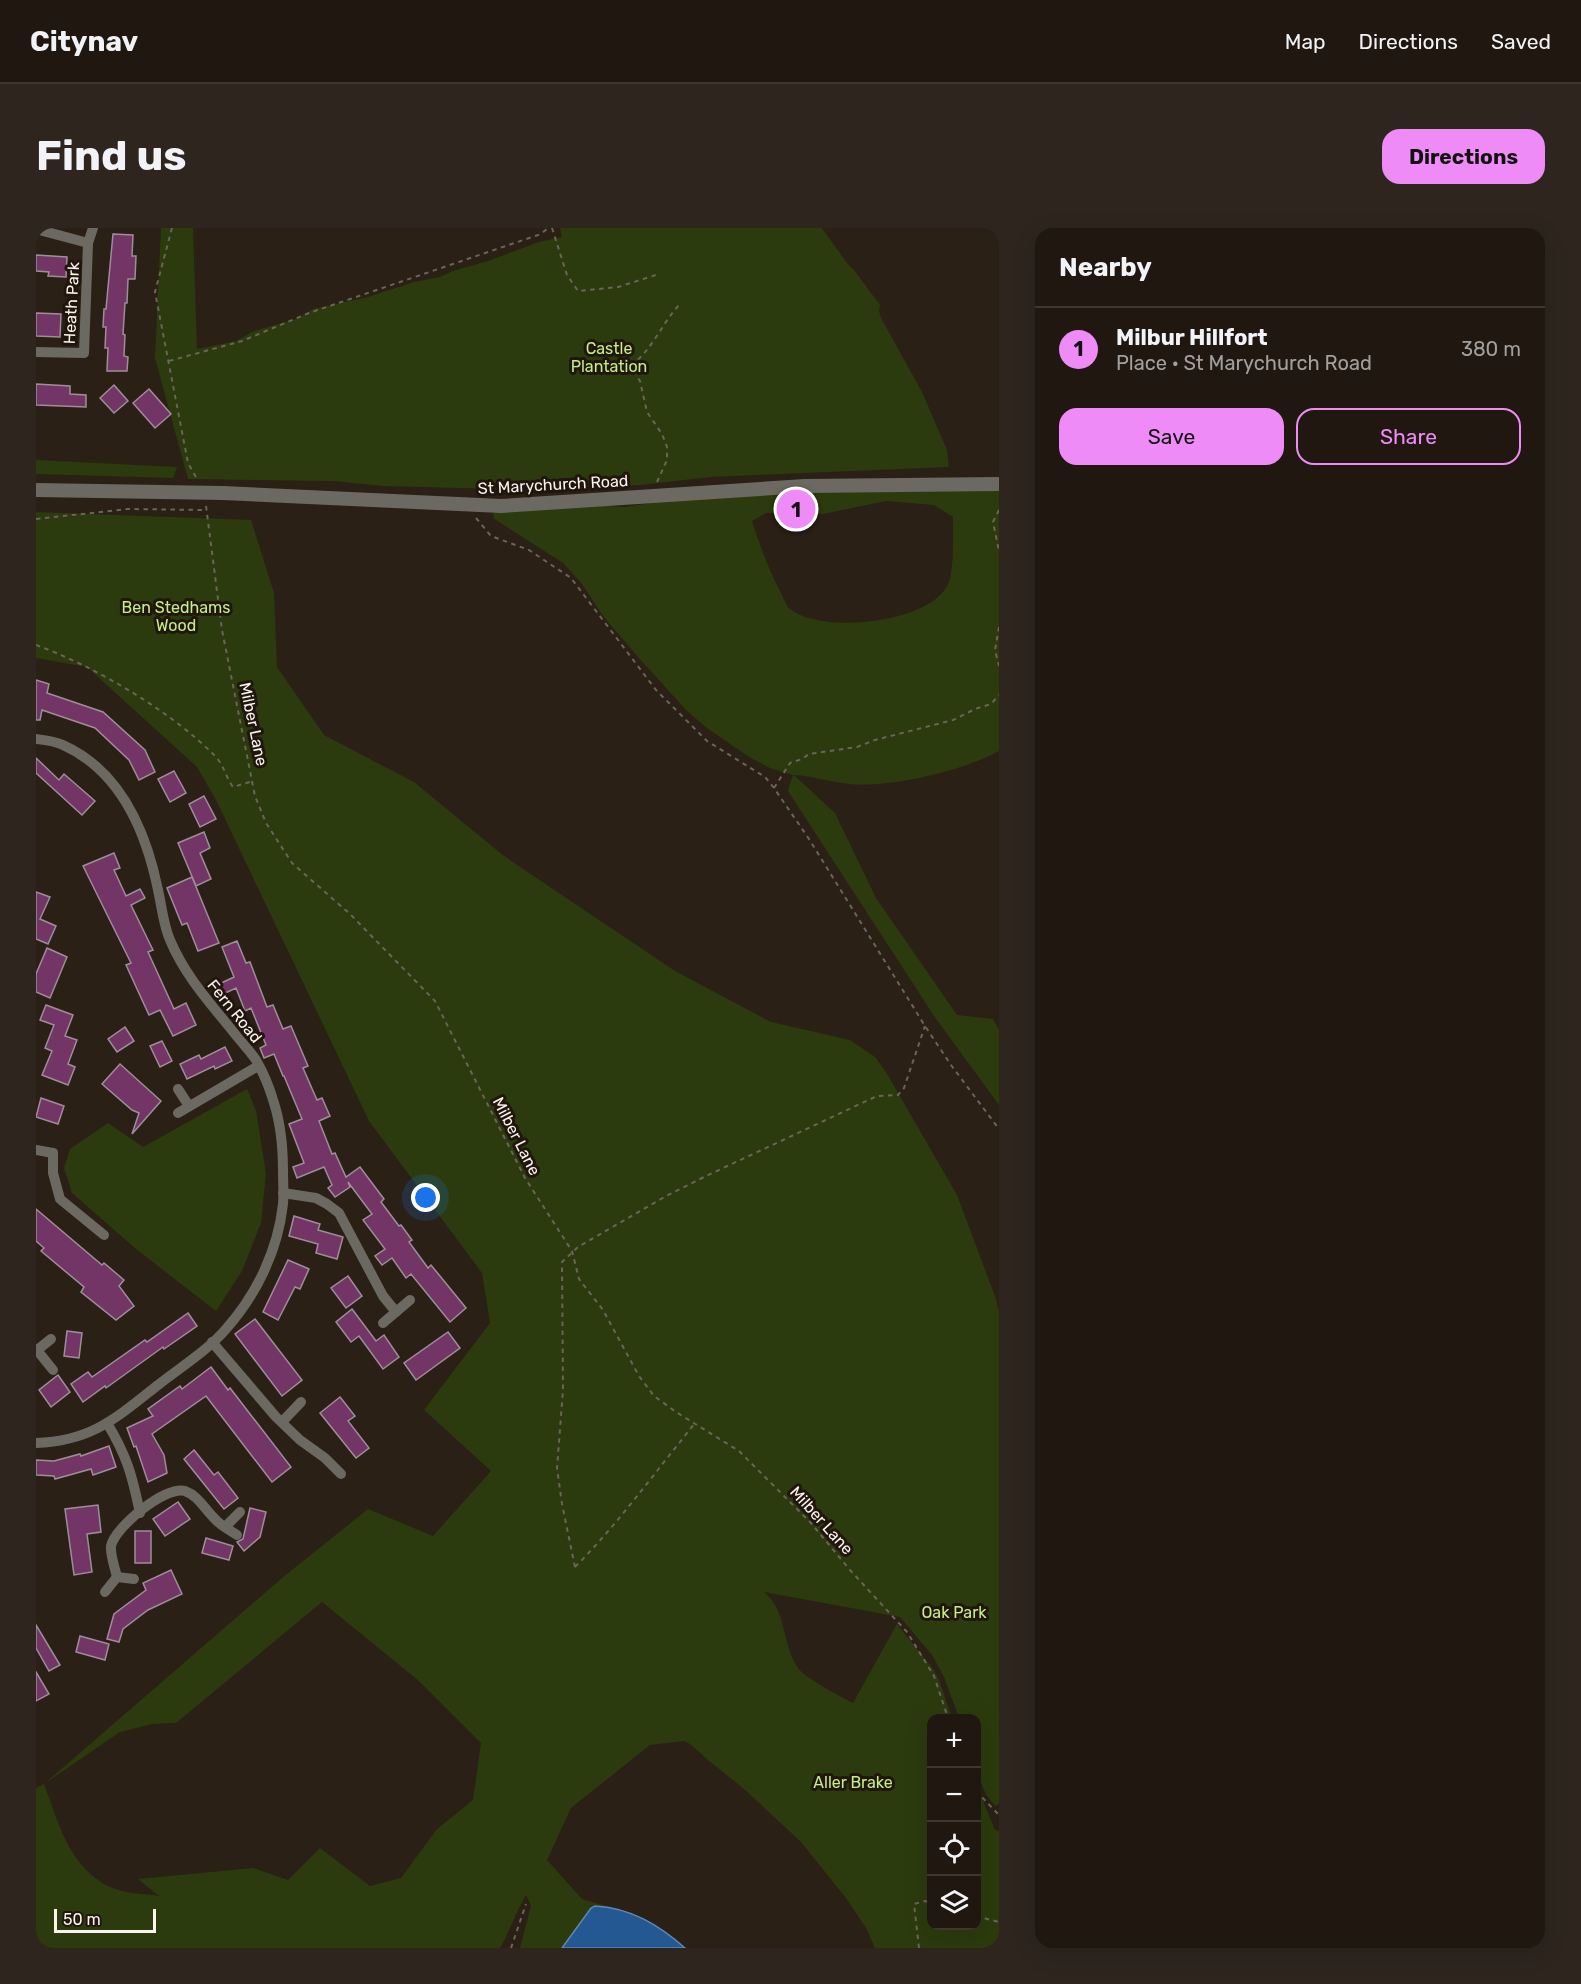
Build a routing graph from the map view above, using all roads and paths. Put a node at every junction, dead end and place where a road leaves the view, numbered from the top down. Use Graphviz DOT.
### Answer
graph roads {
  1 [pos="93,228"];
  2 [pos="172,228"];
  3 [pos="550,228"];
  4 [pos="36,229"];
  5 [pos="88,243"];
  6 [pos="659,274"];
  7 [pos="680,304"];
  8 [pos="36,352"];
  9 [pos="169,361"];
  10 [pos="999,484"];
  11 [pos="36,490"];
  12 [pos="204,493"];
  13 [pos="652,496"];
  14 [pos="471,504"];
  15 [pos="207,510"];
  16 [pos="999,510"];
  17 [pos="36,519"];
  18 [pos="999,551"];
  19 [pos="999,627"];
  20 [pos="36,645"];
  21 [pos="999,666"];
  22 [pos="999,695"];
  23 [pos="36,739"];
  24 [pos="253,781"];
  25 [pos="774,788"];
  26 [pos="925,1026"];
  27 [pos="258,1066"];
  28 [pos="178,1089"];
  29 [pos="189,1106"];
  30 [pos="178,1113"];
  31 [pos="999,1129"];
  32 [pos="36,1150"];
  33 [pos="283,1194"];
  34 [pos="104,1235"];
  35 [pos="572,1251"];
  36 [pos="410,1300"];
  37 [pos="396,1312"];
  38 [pos="382,1323"];
  39 [pos="51,1339"];
  40 [pos="212,1342"];
  41 [pos="37,1350"];
  42 [pos="53,1370"];
  43 [pos="302,1402"];
  44 [pos="282,1422"];
  45 [pos="107,1423"];
  46 [pos="694,1423"];
  47 [pos="36,1443"];
  48 [pos="341,1474"];
  49 [pos="140,1512"];
  50 [pos="240,1512"];
  51 [pos="225,1527"];
  52 [pos="237,1535"];
  53 [pos="117,1577"];
  54 [pos="134,1580"];
  55 [pos="105,1592"];
  56 [pos="946,1714"];
  57 [pos="981,1796"];
  58 [pos="999,1815"];
  59 [pos="927,1902"];
  60 [pos="526,1904"];
  61 [pos="981,1917"];
  62 [pos="999,1922"];
  63 [pos="512,1948"];
  64 [pos="919,1948"];
  1 -- 5 [label="street, Heath Park"];
  2 -- 9 [label="path, Milber Lane"];
  3 -- 6 [label="path"];
  3 -- 9 [label="path"];
  4 -- 5 [label="street, Heath Park"];
  5 -- 8 [label="street, Heath Park"];
  7 -- 13 [label="path"];
  9 -- 12 [label="path, Milber Lane"];
  10 -- 13 [label="street, St Marychurch Road"];
  11 -- 12 [label="street, St Marychurch Road"];
  12 -- 14 [label="street, St Marychurch Road"];
  12 -- 15 [label="path, Milber Lane"];
  13 -- 14 [label="street, St Marychurch Road"];
  14 -- 25 [label="path"];
  15 -- 17 [label="path"];
  15 -- 24 [label="path, Milber Lane"];
  16 -- 18 [label="path"];
  19 -- 21 [label="path"];
  20 -- 24 [label="path"];
  22 -- 25 [label="path"];
  23 -- 27 [label="street, Fern Road"];
  24 -- 35 [label="path, Milber Lane"];
  25 -- 26 [label="path"];
  26 -- 31 [label="path"];
  26 -- 35 [label="path"];
  27 -- 29 [label="street"];
  27 -- 33 [label="street, Fern Road"];
  28 -- 29 [label="street"];
  29 -- 30 [label="street"];
  32 -- 34 [label="street"];
  33 -- 37 [label="street"];
  33 -- 40 [label="street, Fern Road"];
  35 -- 46 [label="path, Milber Lane"];
  35 -- 46 [label="path"];
  36 -- 37 [label="street"];
  37 -- 38 [label="street"];
  39 -- 41 [label="street"];
  40 -- 44 [label="street"];
  40 -- 45 [label="street, Fern Road"];
  41 -- 42 [label="street"];
  43 -- 44 [label="street"];
  44 -- 48 [label="street"];
  45 -- 47 [label="street, Fern Road"];
  45 -- 49 [label="street"];
  46 -- 56 [label="path, Milber Lane"];
  49 -- 51 [label="street"];
  49 -- 53 [label="street"];
  50 -- 51 [label="street"];
  51 -- 52 [label="street"];
  53 -- 54 [label="street"];
  53 -- 55 [label="street"];
  57 -- 58 [label="path"];
  59 -- 64 [label="path"];
  60 -- 63 [label="path"];
  61 -- 62 [label="path"];
}
